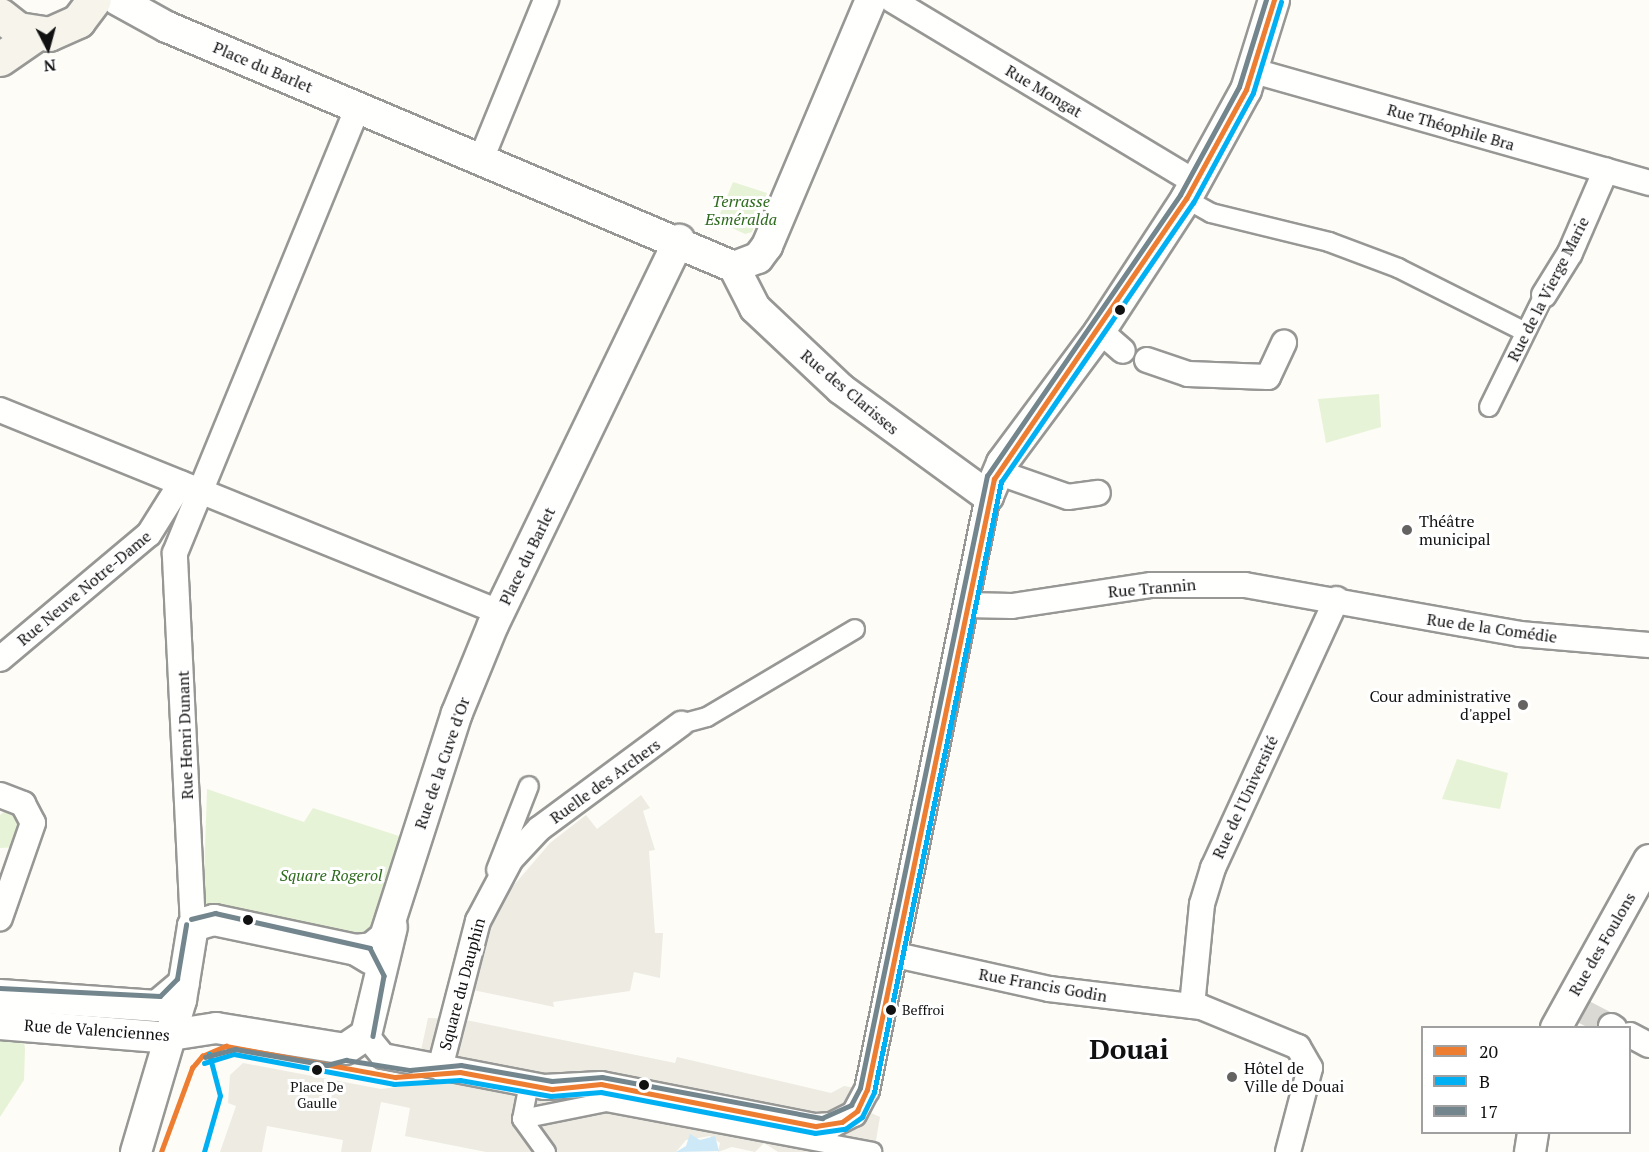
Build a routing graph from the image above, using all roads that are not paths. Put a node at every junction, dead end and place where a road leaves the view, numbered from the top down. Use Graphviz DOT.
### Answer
graph roads {
  1 [pos="118,0"];
  2 [pos="546,0"];
  3 [pos="871,0"];
  4 [pos="892,0"];
  5 [pos="1274,0"];
  6 [pos="86,11"];
  7 [pos="0,15"];
  8 [pos="167,27"];
  9 [pos="36,34"];
  10 [pos="0,59"];
  11 [pos="1254,71"];
  12 [pos="358,107"];
  13 [pos="483,158"];
  14 [pos="1606,170"];
  15 [pos="1649,183"];
  16 [pos="1191,191"];
  17 [pos="679,240"];
  18 [pos="734,267"];
  19 [pos="1544,295"];
  20 [pos="1100,331"];
  21 [pos="1525,332"];
  22 [pos="1284,342"];
  23 [pos="1123,351"];
  24 [pos="1148,360"];
  25 [pos="1489,407"];
  26 [pos="0,410"];
  27 [pos="993,484"];
  28 [pos="191,487"];
  29 [pos="1098,492"];
  30 [pos="1337,599"];
  31 [pos="966,605"];
  32 [pos="499,612"];
  33 [pos="855,629"];
  34 [pos="1649,638"];
  35 [pos="0,659"];
  36 [pos="681,724"];
  37 [pos="529,786"];
  38 [pos="0,795"];
  39 [pos="1649,860"];
  40 [pos="485,900"];
  41 [pos="0,918"];
  42 [pos="393,918"];
  43 [pos="193,926"];
  44 [pos="356,950"];
  45 [pos="896,955"];
  46 [pos="377,985"];
  47 [pos="175,993"];
  48 [pos="0,995"];
  49 [pos="1192,1006"];
  50 [pos="1570,1014"];
  51 [pos="0,1024"];
  52 [pos="243,1032"];
  53 [pos="366,1035"];
  54 [pos="1631,1036"];
  55 [pos="168,1037"];
  56 [pos="1649,1045"];
  57 [pos="450,1070"];
  58 [pos="527,1094"];
  59 [pos="150,1114"];
  60 [pos="522,1119"];
  61 [pos="842,1122"];
  62 [pos="1533,1134"];
  63 [pos="849,1150"];
  64 [pos="136,1152"];
  65 [pos="546,1152"];
  66 [pos="872,1152"];
  67 [pos="1288,1152"];
  68 [pos="1530,1152"];
  1 -- 8 [label="street, Place du Barlet"];
  2 -- 13 [label="street"];
  3 -- 18 [label="street"];
  4 -- 16 [label="street, Rue Mongat"];
  5 -- 11 [label="street"];
  6 -- 8 [label="street, Place du Barlet"];
  6 -- 9 [label="main road"];
  7 -- 9 [label="main road"];
  8 -- 12 [label="street, Place du Barlet"];
  9 -- 10 [label="main road"];
  11 -- 14 [label="street, Rue Théophile Bra"];
  11 -- 16 [label="street"];
  12 -- 13 [label="street, Place du Barlet"];
  12 -- 28 [label="street"];
  13 -- 17 [label="street, Place du Barlet"];
  14 -- 15 [label="street, Rue Théophile Bra"];
  14 -- 19 [label="street, Rue de la Vierge Marie"];
  16 -- 20 [label="street"];
  16 -- 21 [label="street"];
  17 -- 18 [label="street, Place du Barlet"];
  17 -- 32 [label="street, Place du Barlet"];
  18 -- 27 [label="street, Rue des Clarisses"];
  19 -- 21 [label="street, Rue de la Vierge Marie"];
  20 -- 23 [label="street"];
  20 -- 27 [label="street"];
  21 -- 25 [label="street, Rue de la Vierge Marie"];
  22 -- 24 [label="street"];
  26 -- 28 [label="street, Place du Barlet"];
  27 -- 29 [label="street"];
  27 -- 31 [label="street"];
  28 -- 32 [label="street, Place du Barlet"];
  28 -- 35 [label="street, Rue Neuve Notre-Dame"];
  28 -- 43 [label="street, Rue Henri Dunant"];
  30 -- 31 [label="street, Rue Trannin"];
  30 -- 34 [label="street, Rue de la Comédie"];
  30 -- 49 [label="street, Rue de l'Université"];
  31 -- 45 [label="street"];
  32 -- 42 [label="street, Rue de la Cuve d'Or"];
  33 -- 36 [label="street, Ruelle des Archers"];
  36 -- 40 [label="street, Ruelle des Archers"];
  37 -- 40 [label="street"];
  38 -- 41 [label="street"];
  39 -- 50 [label="street, Rue des Foulons"];
  40 -- 57 [label="street, Square du Dauphin"];
  42 -- 44 [label="street, Rue de la Cuve d'Or"];
  42 -- 46 [label="street, Rue de la Cuve d'Or"];
  43 -- 44 [label="street"];
  43 -- 47 [label="street, Rue Henri Dunant"];
  44 -- 46 [label="street"];
  45 -- 49 [label="street, Rue Francis Godin"];
  45 -- 61 [label="street"];
  46 -- 53 [label="street, Rue de la Cuve d'Or"];
  47 -- 48 [label="street, Rue de Valenciennes"];
  47 -- 55 [label="street, Rue Henri Dunant"];
  49 -- 67 [label="street, Rue Francis Godin"];
  51 -- 55 [label="street, Rue de Valenciennes"];
  52 -- 53 [label="street, Rue de Valenciennes"];
  52 -- 55 [label="street, Rue de Valenciennes"];
  52 -- 59 [label="street"];
  53 -- 57 [label="street"];
  54 -- 56 [label="street"];
  55 -- 59 [label="street, Rue Henri Dunant"];
  57 -- 61 [label="street"];
  58 -- 60 [label="street"];
  59 -- 64 [label="street"];
  60 -- 63 [label="street"];
  60 -- 65 [label="street"];
  61 -- 63 [label="street"];
  62 -- 68 [label="street"];
  63 -- 66 [label="street"];
}
